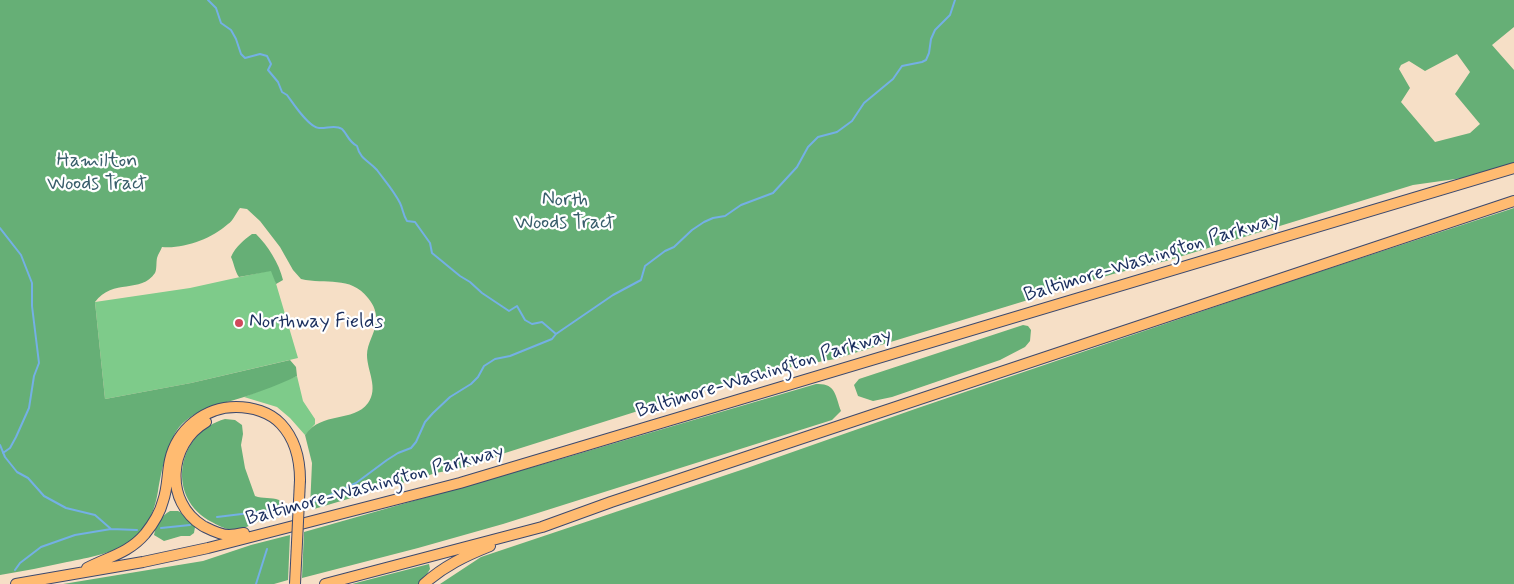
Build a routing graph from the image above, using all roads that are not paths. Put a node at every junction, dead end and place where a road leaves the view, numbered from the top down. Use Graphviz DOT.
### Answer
graph roads {
  1 [pos="1514,168"];
  2 [pos="1514,201"];
  3 [pos="293,444"];
  4 [pos="542,527"];
  5 [pos="283,529"];
  6 [pos="74,574"];
  7 [pos="16,584"];
  8 [pos="295,584"];
  9 [pos="325,584"];
  10 [pos="424,584"];
  1 -- 5 [label="highway, Baltimore-Washington Parkway"];
  2 -- 4 [label="highway"];
  3 -- 5 [label="highway"];
  3 -- 6 [label="highway"];
  3 -- 8 [label="highway, bridge"];
  4 -- 9 [label="highway"];
  4 -- 10 [label="highway"];
  5 -- 6 [label="highway, Baltimore-Washington Parkway"];
  6 -- 7 [label="highway, Baltimore-Washington Parkway"];
}
